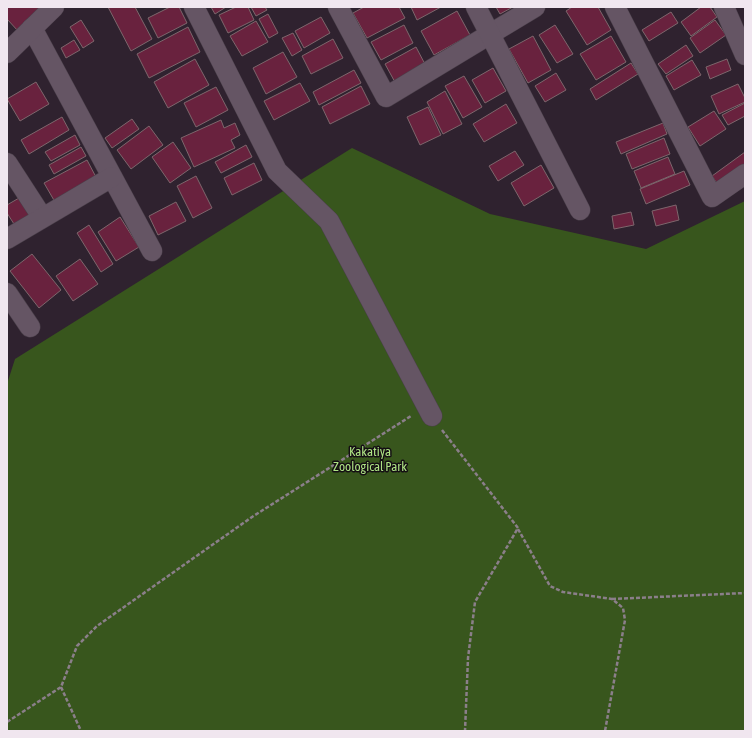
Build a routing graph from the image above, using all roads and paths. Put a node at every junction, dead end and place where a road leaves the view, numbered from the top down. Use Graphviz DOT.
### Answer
graph roads {
  1 [pos="54,7"];
  2 [pos="194,7"];
  3 [pos="338,7"];
  4 [pos="476,7"];
  5 [pos="535,7"];
  6 [pos="615,7"];
  7 [pos="724,7"];
  8 [pos="32,28"];
  9 [pos="490,35"];
  10 [pos="7,53"];
  11 [pos="745,55"];
  12 [pos="7,163"];
  13 [pos="745,174"];
  14 [pos="112,176"];
  15 [pos="580,210"];
  16 [pos="42,217"];
  17 [pos="7,239"];
  18 [pos="152,251"];
  19 [pos="7,293"];
  20 [pos="30,327"];
  21 [pos="432,416"];
  22 [pos="518,528"];
  23 [pos="745,593"];
  24 [pos="612,599"];
  25 [pos="61,687"];
  26 [pos="7,722"];
  27 [pos="81,731"];
  28 [pos="464,731"];
  29 [pos="605,731"];
  1 -- 8 [label="street"];
  2 -- 21 [label="street"];
  3 -- 9 [label="street"];
  4 -- 9 [label="street"];
  5 -- 9 [label="street"];
  6 -- 13 [label="street"];
  7 -- 11 [label="street"];
  8 -- 10 [label="street"];
  8 -- 14 [label="street"];
  9 -- 15 [label="street"];
  12 -- 16 [label="street"];
  14 -- 16 [label="street"];
  14 -- 18 [label="street"];
  16 -- 17 [label="street"];
  19 -- 20 [label="street"];
  21 -- 22 [label="path"];
  21 -- 25 [label="path"];
  22 -- 24 [label="path"];
  22 -- 28 [label="path"];
  23 -- 24 [label="path"];
  24 -- 29 [label="path"];
  25 -- 26 [label="path"];
  25 -- 27 [label="path"];
}
